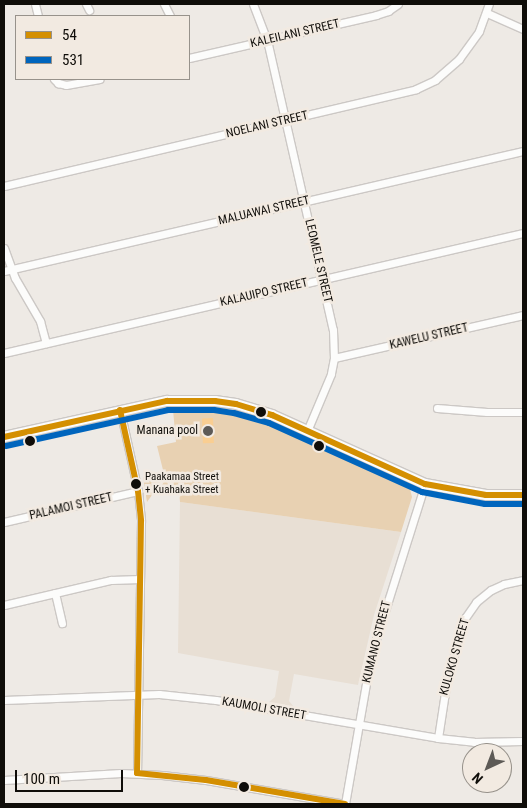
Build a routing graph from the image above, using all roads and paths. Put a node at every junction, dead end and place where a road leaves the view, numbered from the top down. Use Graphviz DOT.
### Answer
graph roads {
  1 [pos="42,4"];
  2 [pos="253,4"];
  3 [pos="398,4"];
  4 [pos="489,4"];
  5 [pos="36,10"];
  6 [pos="487,13"];
  7 [pos="523,29"];
  8 [pos="267,40"];
  9 [pos="190,57"];
  10 [pos="55,80"];
  11 [pos="94,80"];
  12 [pos="286,121"];
  13 [pos="523,151"];
  14 [pos="4,186"];
  15 [pos="304,201"];
  16 [pos="523,233"];
  17 [pos="4,248"];
  18 [pos="8,270"];
  19 [pos="322,279"];
  20 [pos="523,315"];
  21 [pos="46,343"];
  22 [pos="4,353"];
  23 [pos="334,358"];
  24 [pos="437,408"];
  25 [pos="120,410"];
  26 [pos="523,412"];
  27 [pos="308,431"];
  28 [pos="4,437"];
  29 [pos="425,484"];
  30 [pos="138,491"];
  31 [pos="523,495"];
  32 [pos="4,522"];
  33 [pos="140,579"];
  34 [pos="523,580"];
  35 [pos="55,593"];
  36 [pos="4,605"];
  37 [pos="62,623"];
  38 [pos="138,694"];
  39 [pos="4,700"];
  40 [pos="358,726"];
  41 [pos="438,738"];
  42 [pos="523,741"];
  43 [pos="137,773"];
  44 [pos="4,780"];
  45 [pos="345,804"];
  1 -- 5 [label="street"];
  2 -- 8 [label="street, LEOMELE STREET"];
  3 -- 8 [label="street, KALEILANI STREET"];
  4 -- 6 [label="street, NOELANI STREET"];
  6 -- 7 [label="street"];
  6 -- 12 [label="street, NOELANI STREET"];
  8 -- 9 [label="street, KALEILANI STREET"];
  8 -- 12 [label="street, LEOMELE STREET"];
  10 -- 11 [label="street"];
  12 -- 14 [label="street, NOELANI STREET"];
  12 -- 15 [label="street, LEOMELE STREET"];
  13 -- 15 [label="street, MALUAWAI STREET"];
  15 -- 18 [label="street, MALUAWAI STREET"];
  15 -- 19 [label="street, LEOMELE STREET"];
  16 -- 19 [label="street, KALAUIPO STREET"];
  17 -- 18 [label="street"];
  18 -- 21 [label="street"];
  19 -- 21 [label="street, KALAUIPO STREET"];
  19 -- 23 [label="street, LEOMELE STREET"];
  20 -- 23 [label="street, KAWELU STREET"];
  21 -- 22 [label="street, KALAUIPO STREET"];
  23 -- 27 [label="street, LEOMELE STREET"];
  24 -- 26 [label="street"];
  25 -- 27 [label="street"];
  25 -- 28 [label="street"];
  25 -- 30 [label="street"];
  27 -- 29 [label="street"];
  29 -- 31 [label="street"];
  29 -- 40 [label="street, KUMANO STREET"];
  30 -- 32 [label="street, PALAMOI STREET"];
  30 -- 33 [label="street"];
  33 -- 35 [label="street"];
  33 -- 38 [label="street"];
  34 -- 41 [label="street, KULOKO STREET"];
  35 -- 36 [label="street"];
  35 -- 37 [label="street"];
  38 -- 39 [label="street, KAUMOLI STREET"];
  38 -- 40 [label="street, KAUMOLI STREET"];
  38 -- 43 [label="street"];
  40 -- 41 [label="street, KAUMOLI STREET"];
  40 -- 45 [label="street, KUMANO STREET"];
  41 -- 42 [label="street, KAUMOLI STREET"];
  43 -- 44 [label="street"];
  43 -- 45 [label="street"];
}
